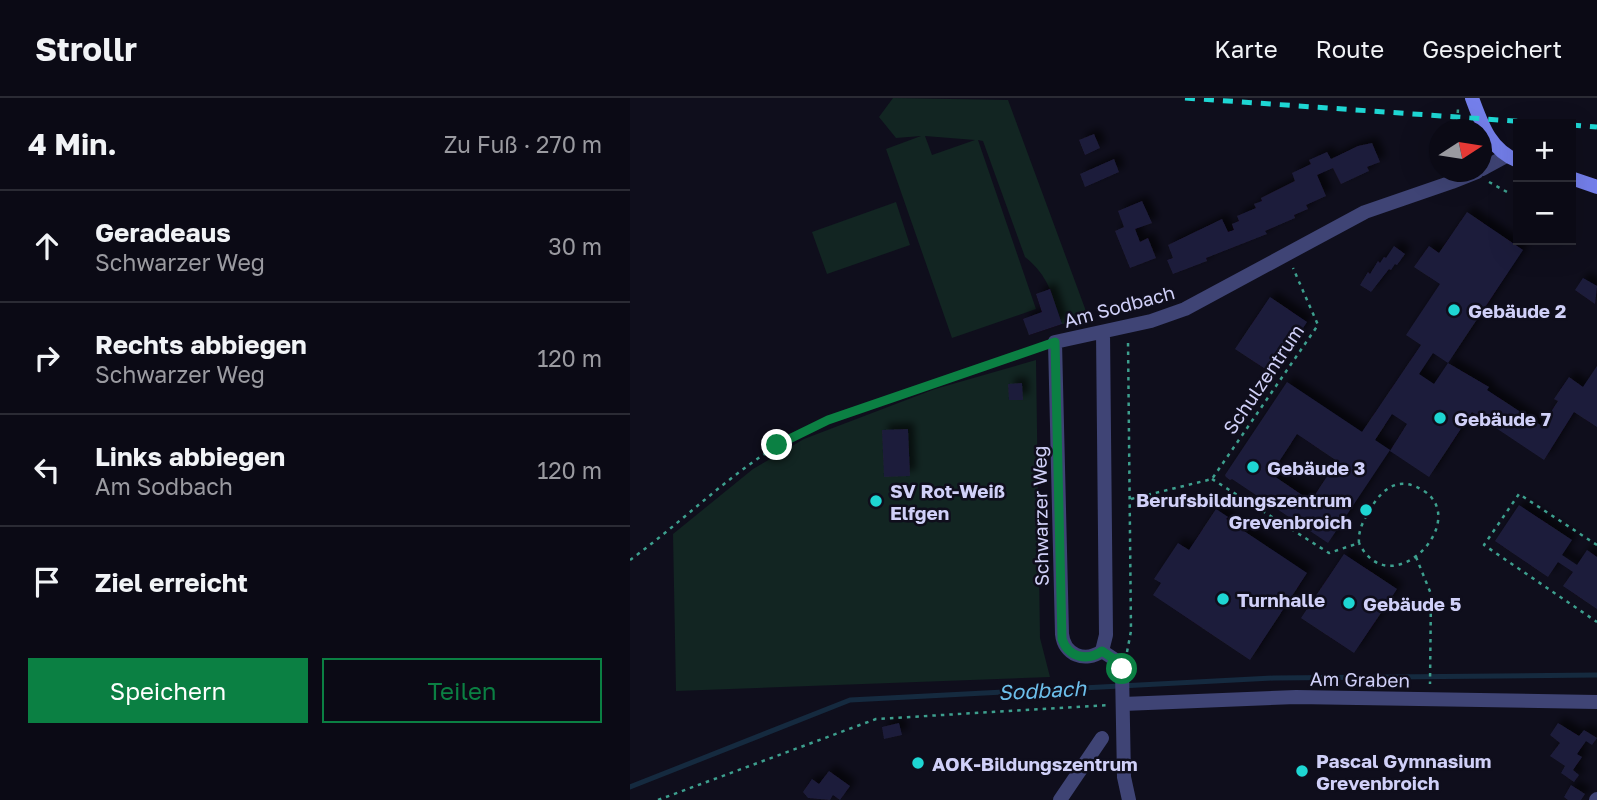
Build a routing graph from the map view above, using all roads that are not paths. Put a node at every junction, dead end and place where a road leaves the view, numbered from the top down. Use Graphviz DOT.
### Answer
graph roads {
  1 [pos="1465,101"];
  2 [pos="1512,159"];
  3 [pos="1492,166"];
  4 [pos="1576,180"];
  5 [pos="1454,182"];
  6 [pos="1597,187"];
  7 [pos="1103,332"];
  8 [pos="1055,342"];
  9 [pos="1102,651"];
  10 [pos="1597,702"];
  11 [pos="1123,704"];
  12 [pos="1102,738"];
  13 [pos="1060,800"];
  14 [pos="1129,800"];
  1 -- 2 [label="street"];
  2 -- 3 [label="street, Am Sodbach"];
  4 -- 6 [label="street"];
  5 -- 7 [label="street, Am Sodbach"];
  7 -- 8 [label="street, Am Sodbach"];
  7 -- 9 [label="street"];
  8 -- 9 [label="street, Schwarzer Weg"];
  9 -- 11 [label="street"];
  10 -- 11 [label="street, Am Graben"];
  11 -- 14 [label="street"];
  12 -- 13 [label="street"];
}
